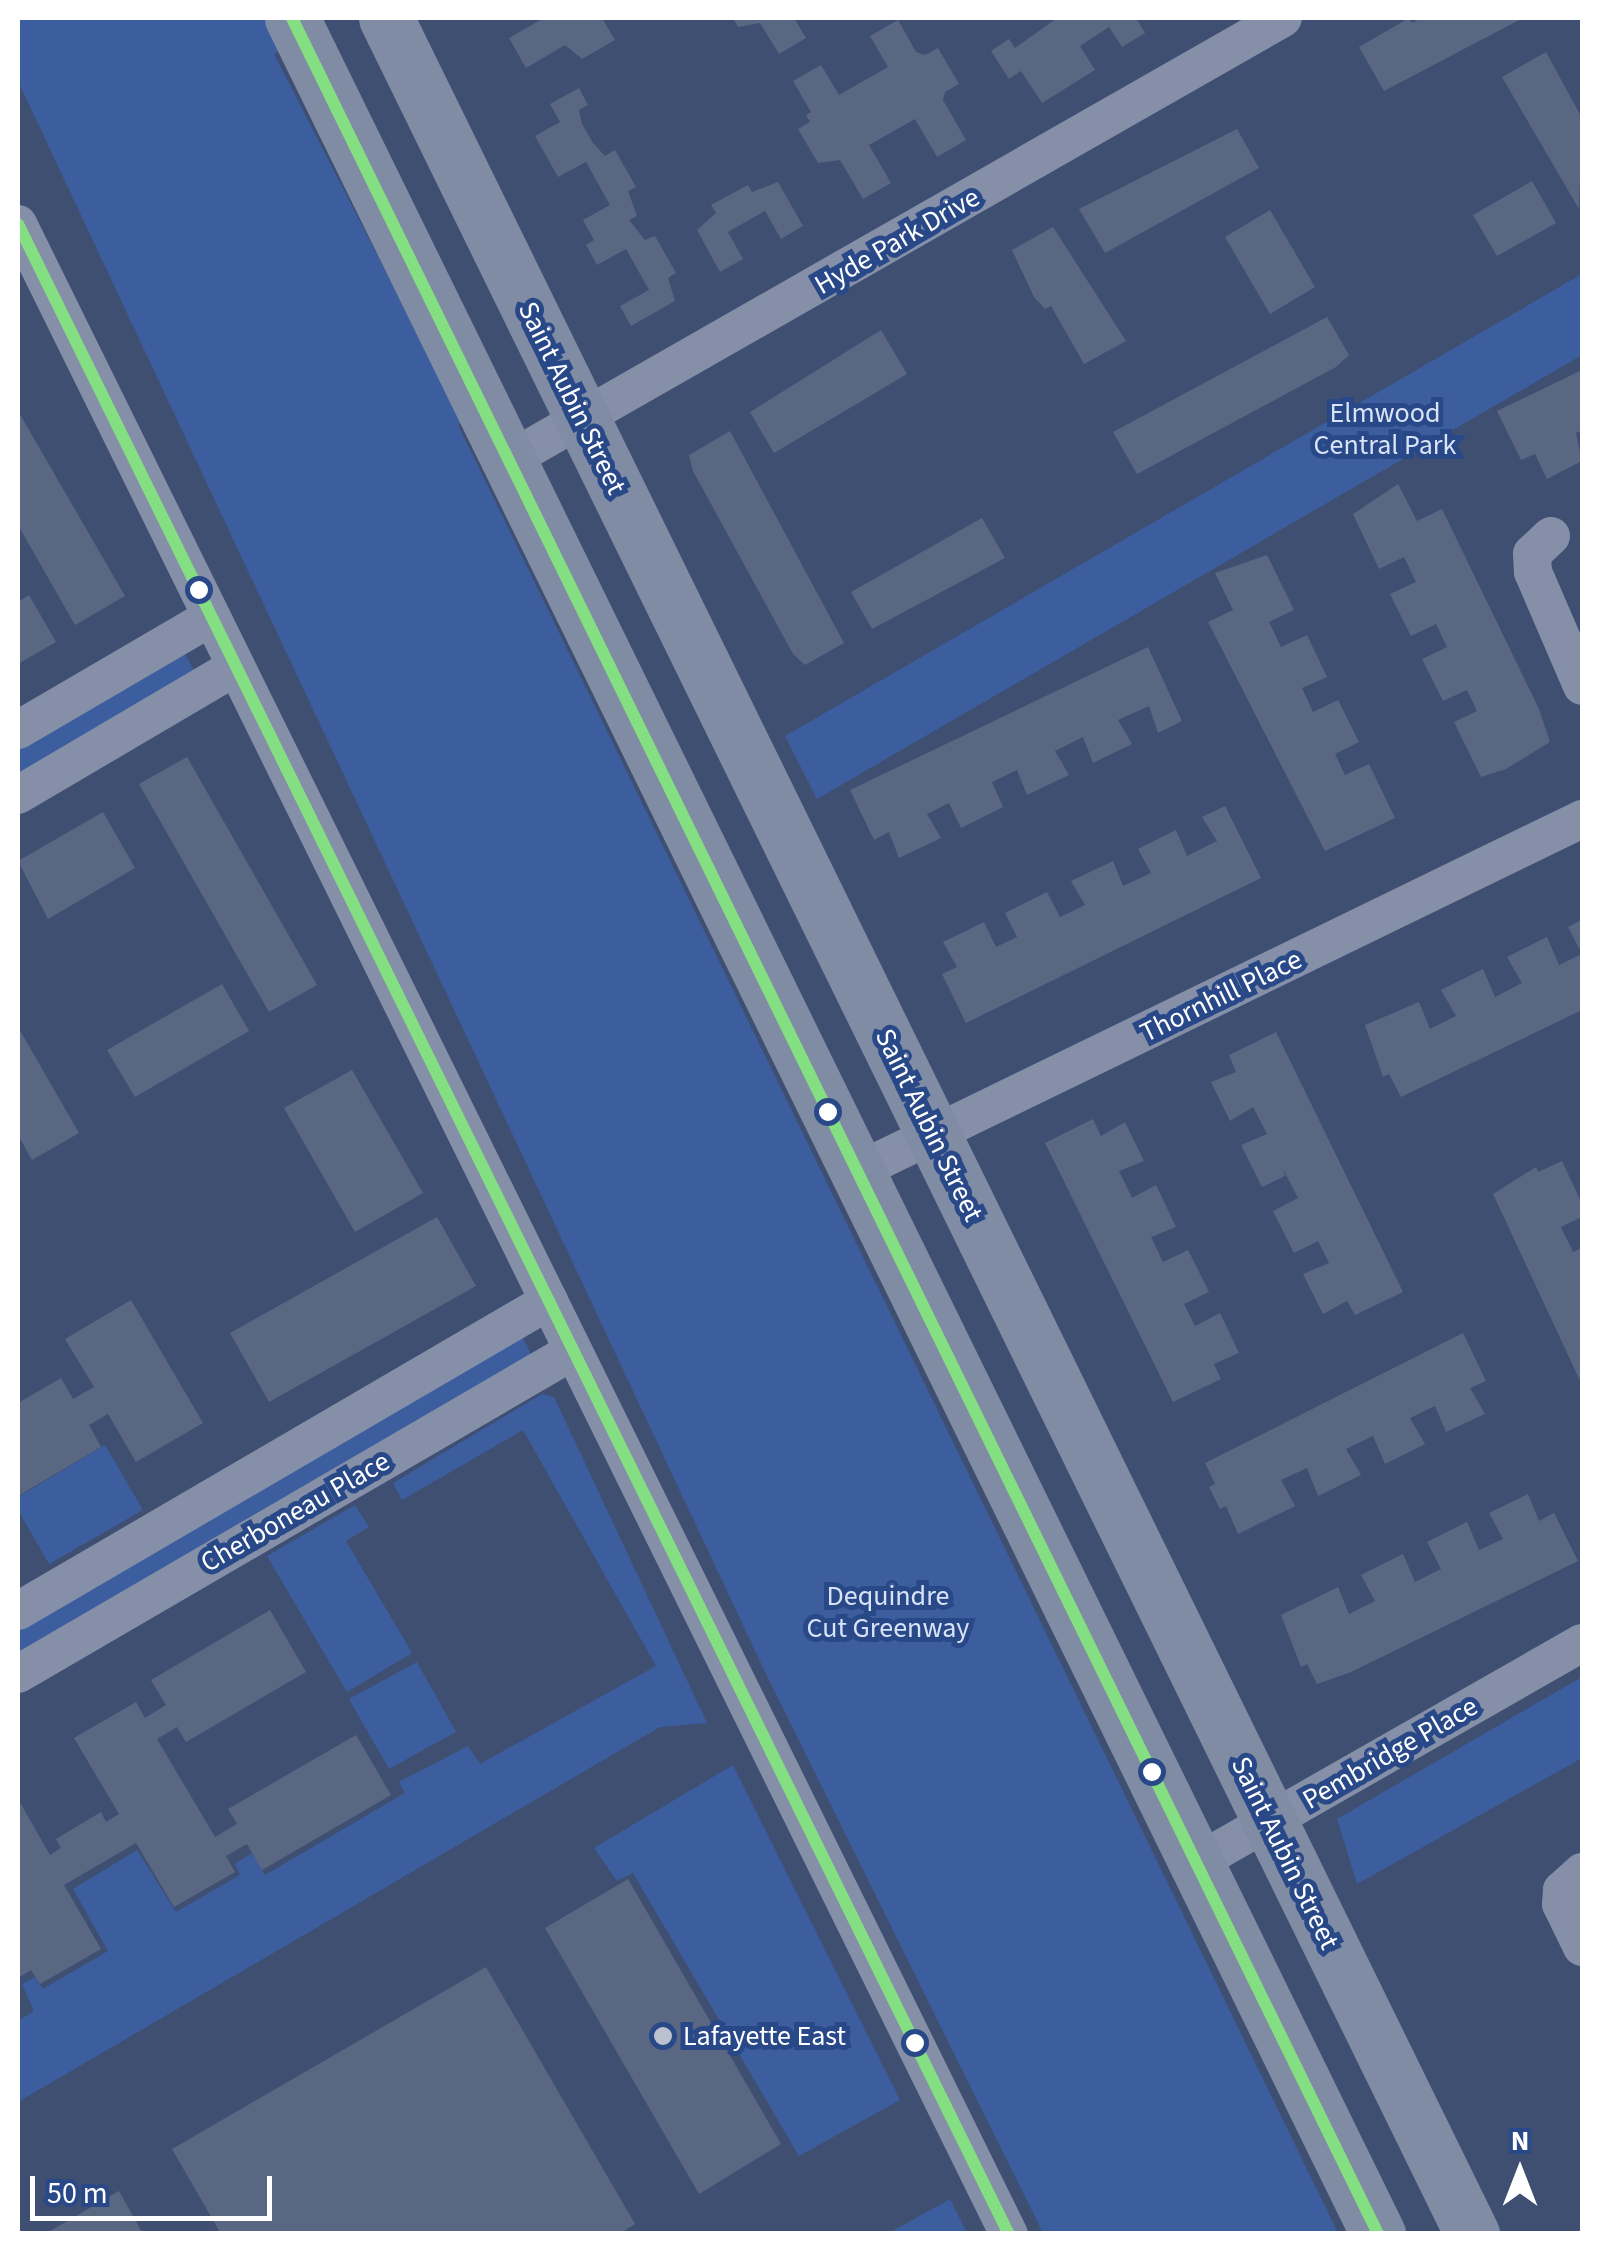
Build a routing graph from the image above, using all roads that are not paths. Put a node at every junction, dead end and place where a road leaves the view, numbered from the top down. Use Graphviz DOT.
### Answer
graph roads {
  1 [pos="292,18"];
  2 [pos="386,18"];
  3 [pos="1283,18"];
  4 [pos="18,224"];
  5 [pos="584,422"];
  6 [pos="510,460"];
  7 [pos="1551,536"];
  8 [pos="211,617"];
  9 [pos="236,667"];
  10 [pos="1582,686"];
  11 [pos="18,730"];
  12 [pos="18,794"];
  13 [pos="1582,819"];
  14 [pos="933,1134"];
  15 [pos="858,1171"];
  16 [pos="548,1301"];
  17 [pos="572,1351"];
  18 [pos="18,1611"];
  19 [pos="1582,1643"];
  20 [pos="18,1674"];
  21 [pos="1270,1822"];
  22 [pos="1196,1863"];
  23 [pos="1582,1872"];
  24 [pos="1582,1947"];
  25 [pos="1009,2234"];
  26 [pos="1378,2234"];
  27 [pos="1472,2234"];
  1 -- 6 [label="main road"];
  2 -- 5 [label="main road, Saint Aubin Street"];
  3 -- 5 [label="street, Hyde Park Drive"];
  4 -- 8 [label="street"];
  5 -- 6 [label="street, Hyde Park Drive"];
  5 -- 14 [label="main road, Saint Aubin Street"];
  6 -- 15 [label="main road"];
  7 -- 10 [label="street"];
  8 -- 9 [label="street"];
  8 -- 11 [label="street"];
  9 -- 12 [label="street"];
  9 -- 16 [label="street"];
  13 -- 14 [label="street, Thornhill Place"];
  14 -- 15 [label="street, Thornhill Place"];
  14 -- 21 [label="main road, Saint Aubin Street"];
  15 -- 22 [label="main road"];
  16 -- 17 [label="street"];
  16 -- 18 [label="street, Cherboneau Place"];
  17 -- 20 [label="street, Cherboneau Place"];
  17 -- 25 [label="street"];
  19 -- 21 [label="street, Pembridge Place"];
  21 -- 22 [label="street, Pembridge Place"];
  21 -- 27 [label="main road, Saint Aubin Street"];
  22 -- 26 [label="main road"];
  23 -- 24 [label="street"];
}
